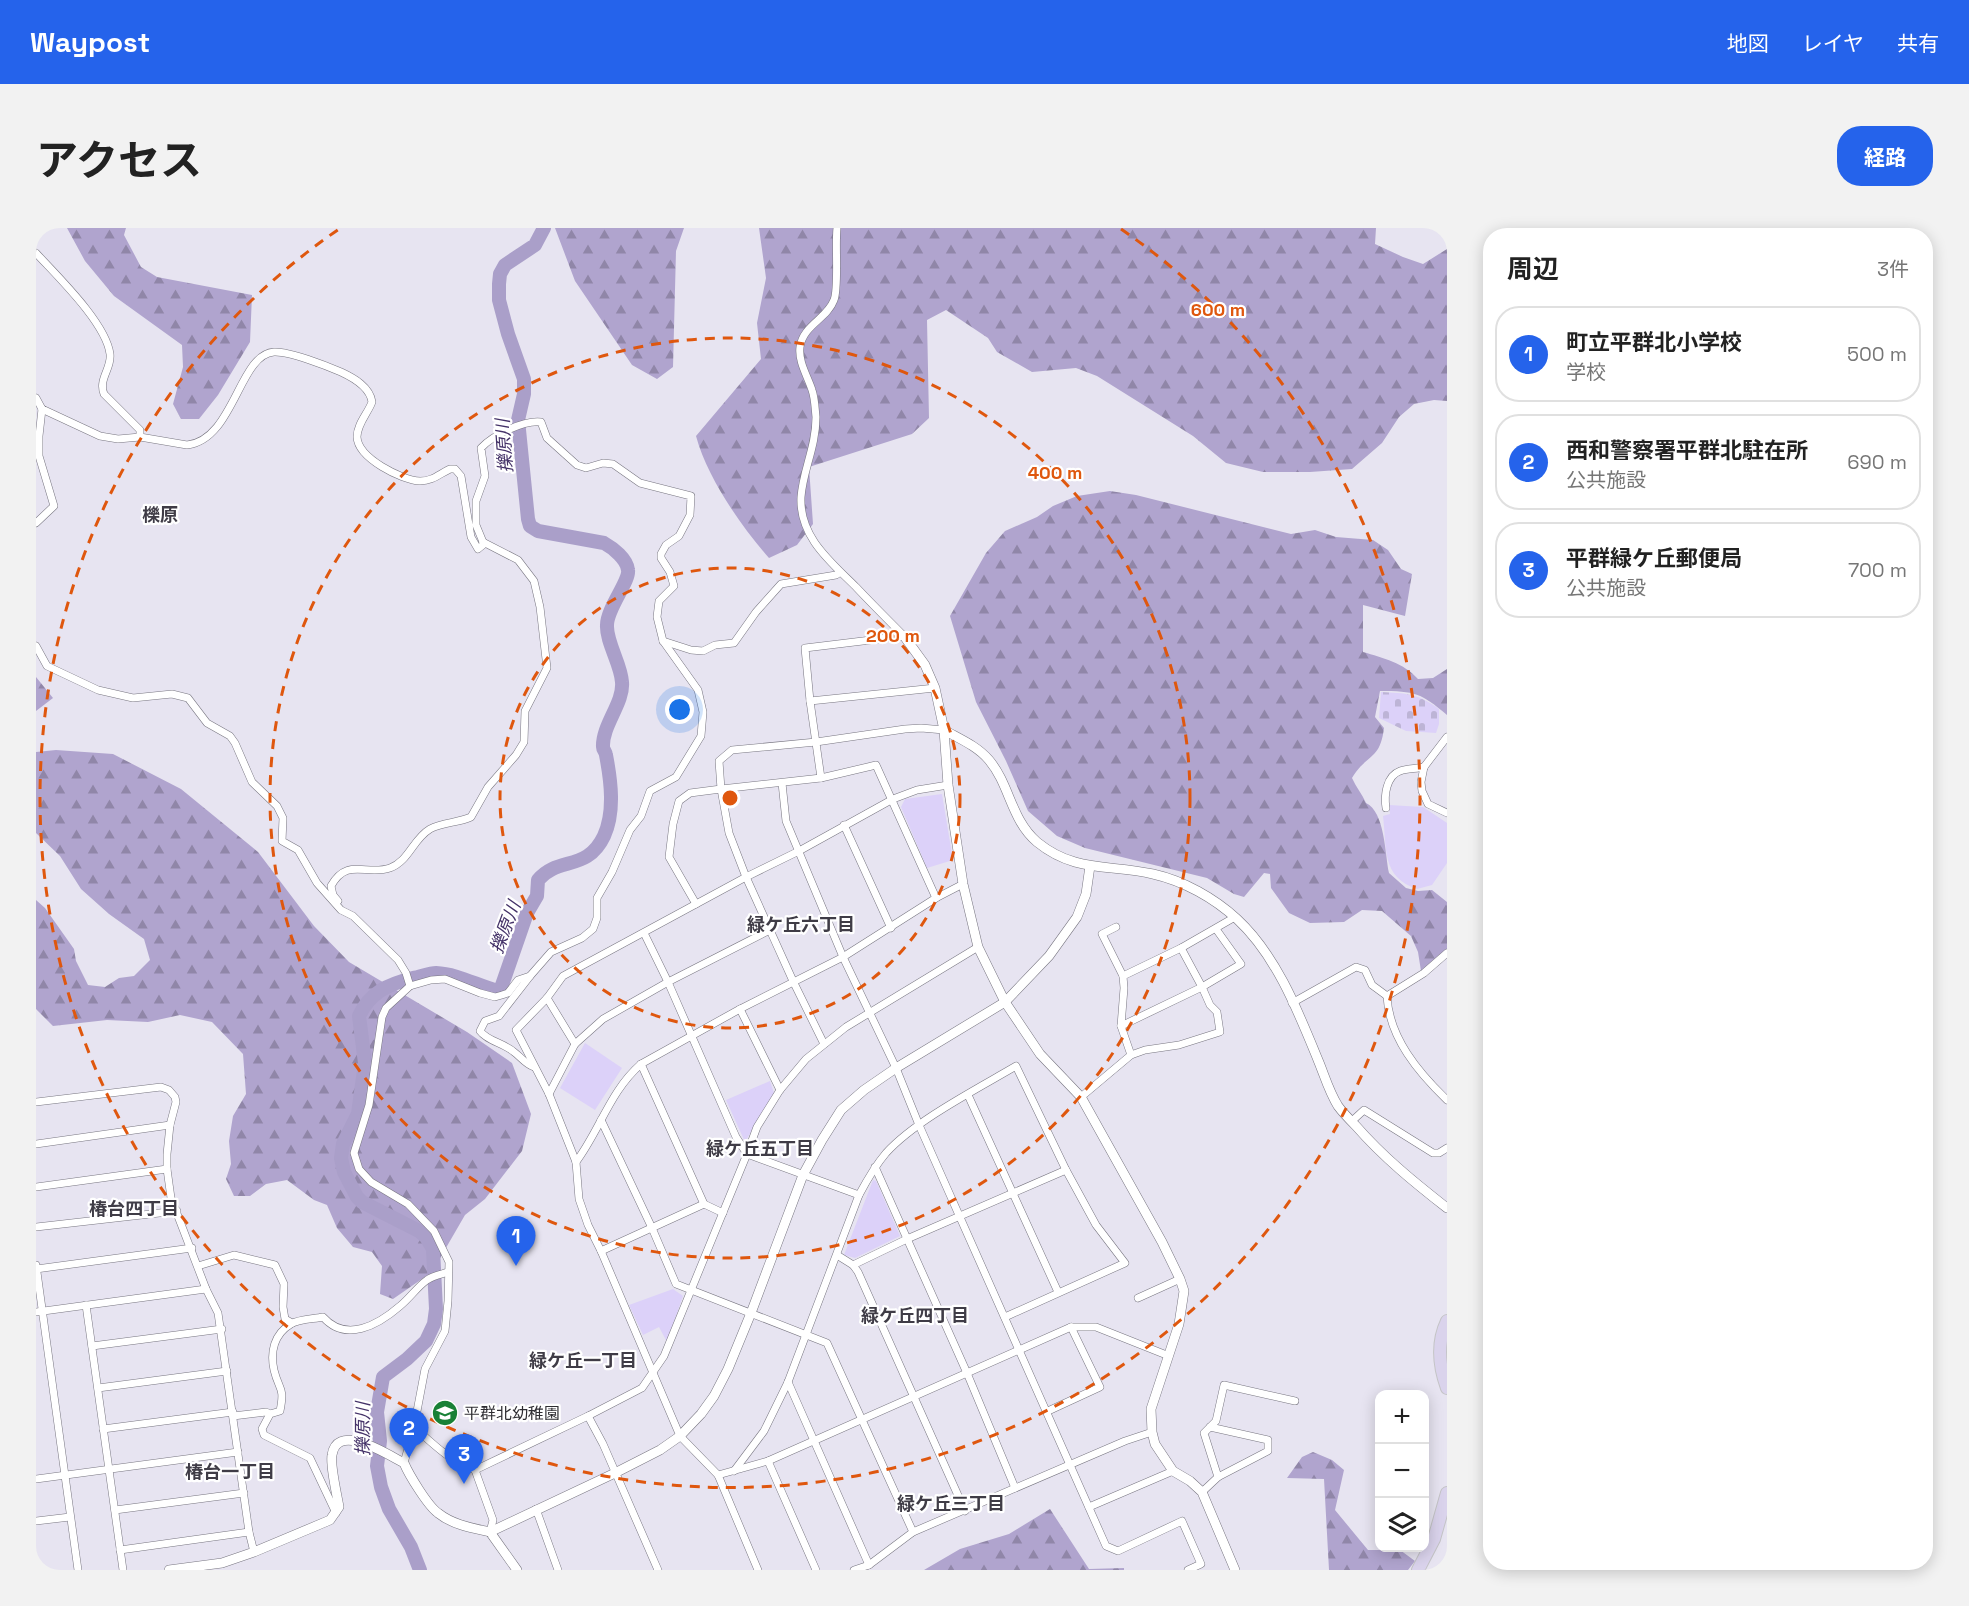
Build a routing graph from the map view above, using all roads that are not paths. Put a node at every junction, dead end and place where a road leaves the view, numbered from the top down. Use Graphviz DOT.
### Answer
graph roads {
  1 [pos="837,228"];
  2 [pos="36,253"];
  3 [pos="36,398"];
  4 [pos="42,409"];
  5 [pos="140,437"];
  6 [pos="36,524"];
  7 [pos="483,542"];
  8 [pos="839,573"];
  9 [pos="904,636"];
  10 [pos="663,641"];
  11 [pos="36,646"];
  12 [pos="935,688"];
  13 [pos="810,701"];
  14 [pos="944,730"];
  15 [pos="1447,737"];
  16 [pos="816,742"];
  17 [pos="1424,767"];
  18 [pos="820,778"];
  19 [pos="782,783"];
  20 [pos="948,785"];
  21 [pos="721,789"];
  22 [pos="893,799"];
  23 [pos="1386,808"];
  24 [pos="1447,813"];
  25 [pos="844,825"];
  26 [pos="799,851"];
  27 [pos="1090,866"];
  28 [pos="746,877"];
  29 [pos="963,884"];
  30 [pos="936,898"];
  31 [pos="696,904"];
  32 [pos="353,916"];
  33 [pos="1235,917"];
  34 [pos="1116,927"];
  35 [pos="891,928"];
  36 [pos="1216,929"];
  37 [pos="770,930"];
  38 [pos="644,933"];
  39 [pos="978,947"];
  40 [pos="1181,948"];
  41 [pos="1447,953"];
  42 [pos="843,957"];
  43 [pos="530,976"];
  44 [pos="1123,976"];
  45 [pos="409,981"];
  46 [pos="668,981"];
  47 [pos="793,981"];
  48 [pos="1202,987"];
  49 [pos="1387,996"];
  50 [pos="547,998"];
  51 [pos="1005,1002"];
  52 [pos="1292,1004"];
  53 [pos="740,1009"];
  54 [pos="870,1013"];
  55 [pos="1121,1026"];
  56 [pos="692,1036"];
  57 [pos="575,1044"];
  58 [pos="824,1044"];
  59 [pos="1131,1055"];
  60 [pos="641,1064"];
  61 [pos="534,1067"];
  62 [pos="896,1068"];
  63 [pos="780,1090"];
  64 [pos="549,1094"];
  65 [pos="968,1095"];
  66 [pos="1081,1097"];
  67 [pos="1447,1100"];
  68 [pos="36,1102"];
  69 [pos="601,1120"];
  70 [pos="1352,1121"];
  71 [pos="170,1125"];
  72 [pos="919,1125"];
  73 [pos="36,1144"];
  74 [pos="1447,1148"];
  75 [pos="747,1154"];
  76 [pos="576,1162"];
  77 [pos="875,1167"];
  78 [pos="167,1169"];
  79 [pos="1066,1170"];
  80 [pos="804,1175"];
  81 [pos="36,1187"];
  82 [pos="859,1195"];
  83 [pos="1014,1195"];
  84 [pos="704,1204"];
  85 [pos="1447,1208"];
  86 [pos="177,1211"];
  87 [pos="723,1213"];
  88 [pos="960,1217"];
  89 [pos="36,1227"];
  90 [pos="652,1228"];
  91 [pos="907,1239"];
  92 [pos="192,1248"];
  93 [pos="602,1251"];
  94 [pos="837,1255"];
  95 [pos="853,1265"];
  96 [pos="198,1266"];
  97 [pos="36,1268"];
  98 [pos="448,1272"];
  99 [pos="1180,1279"];
  100 [pos="206,1289"];
  101 [pos="692,1289"];
  102 [pos="1058,1292"];
  103 [pos="1138,1299"];
  104 [pos="86,1305"];
  105 [pos="39,1311"];
  106 [pos="751,1313"];
  107 [pos="1005,1317"];
  108 [pos="1447,1321"];
  109 [pos="292,1323"];
  110 [pos="1071,1327"];
  111 [pos="222,1329"];
  112 [pos="807,1336"];
  113 [pos="92,1346"];
  114 [pos="1020,1349"];
  115 [pos="1169,1356"];
  116 [pos="227,1371"];
  117 [pos="652,1371"];
  118 [pos="967,1372"];
  119 [pos="788,1382"];
  120 [pos="98,1388"];
  121 [pos="1447,1389"];
  122 [pos="913,1396"];
  123 [pos="1295,1401"];
  124 [pos="1048,1411"];
  125 [pos="233,1414"];
  126 [pos="270,1414"];
  127 [pos="588,1416"];
  128 [pos="861,1418"];
  129 [pos="414,1427"];
  130 [pos="1210,1427"];
  131 [pos="104,1429"];
  132 [pos="1152,1432"];
  133 [pos="680,1436"];
  134 [pos="815,1440"];
  135 [pos="238,1452"];
  136 [pos="768,1461"];
  137 [pos="404,1463"];
  138 [pos="1071,1465"];
  139 [pos="108,1469"];
  140 [pos="475,1470"];
  141 [pos="734,1471"];
  142 [pos="1173,1471"];
  143 [pos="615,1473"];
  144 [pos="64,1474"];
  145 [pos="718,1475"];
  146 [pos="1218,1477"];
  147 [pos="36,1479"];
  148 [pos="1015,1488"];
  149 [pos="1202,1492"];
  150 [pos="244,1493"];
  151 [pos="1447,1493"];
  152 [pos="1089,1507"];
  153 [pos="536,1509"];
  154 [pos="115,1510"];
  155 [pos="965,1511"];
  156 [pos="336,1514"];
  157 [pos="70,1517"];
  158 [pos="36,1521"];
  159 [pos="249,1532"];
  160 [pos="490,1532"];
  161 [pos="913,1532"];
  162 [pos="120,1550"];
  163 [pos="254,1552"];
  164 [pos="869,1564"];
  165 [pos="36,1568"];
  166 [pos="42,1570"];
  167 [pos="78,1570"];
  168 [pos="123,1570"];
  169 [pos="169,1570"];
  170 [pos="517,1570"];
  171 [pos="558,1570"];
  172 [pos="658,1570"];
  173 [pos="758,1570"];
  174 [pos="816,1570"];
  175 [pos="854,1570"];
  176 [pos="1188,1570"];
  177 [pos="1235,1570"];
  178 [pos="1418,1570"];
  1 -- 8 [label="street"];
  2 -- 5 [label="street"];
  3 -- 4 [label="street"];
  4 -- 5 [label="street"];
  4 -- 6 [label="street"];
  5 -- 7 [label="street"];
  7 -- 10 [label="street"];
  7 -- 32 [label="street"];
  8 -- 9 [label="street"];
  8 -- 10 [label="street"];
  9 -- 12 [label="street"];
  9 -- 13 [label="street"];
  10 -- 43 [label="street"];
  11 -- 32 [label="street"];
  12 -- 13 [label="street"];
  12 -- 14 [label="street"];
  13 -- 16 [label="street"];
  14 -- 16 [label="street"];
  14 -- 20 [label="street"];
  14 -- 27 [label="street"];
  15 -- 17 [label="street"];
  16 -- 18 [label="street"];
  16 -- 21 [label="street"];
  17 -- 23 [label="street"];
  17 -- 24 [label="street"];
  18 -- 19 [label="street"];
  18 -- 22 [label="street"];
  19 -- 21 [label="street"];
  19 -- 26 [label="street"];
  20 -- 22 [label="street"];
  20 -- 29 [label="street"];
  21 -- 28 [label="street"];
  21 -- 31 [label="street"];
  22 -- 25 [label="street"];
  22 -- 30 [label="street"];
  25 -- 26 [label="street"];
  25 -- 35 [label="street"];
  26 -- 28 [label="street"];
  26 -- 42 [label="street"];
  27 -- 33 [label="street"];
  27 -- 51 [label="street"];
  28 -- 31 [label="street"];
  28 -- 37 [label="street"];
  29 -- 30 [label="street"];
  29 -- 39 [label="street"];
  30 -- 35 [label="street"];
  31 -- 38 [label="street"];
  32 -- 45 [label="street"];
  33 -- 36 [label="street"];
  33 -- 52 [label="street"];
  34 -- 44 [label="street"];
  35 -- 42 [label="street"];
  36 -- 40 [label="street"];
  36 -- 48 [label="street"];
  37 -- 46 [label="street"];
  37 -- 47 [label="street"];
  38 -- 46 [label="street"];
  38 -- 50 [label="street"];
  39 -- 51 [label="street"];
  39 -- 54 [label="street"];
  40 -- 44 [label="street"];
  40 -- 48 [label="street"];
  41 -- 49 [label="street"];
  42 -- 47 [label="street"];
  42 -- 54 [label="street"];
  43 -- 45 [label="street"];
  43 -- 61 [label="street"];
  44 -- 55 [label="street"];
  45 -- 98 [label="street"];
  46 -- 56 [label="street"];
  46 -- 57 [label="street"];
  47 -- 53 [label="street"];
  47 -- 58 [label="street"];
  48 -- 55 [label="street"];
  48 -- 59 [label="street"];
  49 -- 52 [label="street"];
  49 -- 67 [label="street"];
  50 -- 57 [label="street"];
  50 -- 61 [label="street"];
  51 -- 62 [label="street"];
  51 -- 66 [label="street"];
  52 -- 70 [label="street"];
  53 -- 56 [label="street"];
  53 -- 63 [label="street"];
  54 -- 58 [label="street"];
  54 -- 62 [label="street"];
  55 -- 59 [label="street"];
  56 -- 60 [label="street"];
  56 -- 75 [label="street"];
  57 -- 64 [label="street"];
  58 -- 63 [label="street"];
  59 -- 66 [label="street"];
  60 -- 69 [label="street"];
  60 -- 84 [label="street"];
  61 -- 64 [label="street"];
  62 -- 72 [label="street"];
  62 -- 80 [label="street"];
  63 -- 75 [label="street"];
  64 -- 76 [label="street"];
  65 -- 72 [label="street"];
  65 -- 79 [label="street"];
  65 -- 83 [label="street"];
  66 -- 99 [label="street"];
  68 -- 71 [label="street"];
  69 -- 76 [label="street"];
  69 -- 90 [label="street"];
  70 -- 74 [label="street"];
  70 -- 85 [label="street"];
  71 -- 73 [label="street"];
  71 -- 78 [label="street"];
  72 -- 77 [label="street"];
  72 -- 88 [label="street"];
  75 -- 80 [label="street"];
  75 -- 87 [label="street"];
  76 -- 93 [label="street"];
  77 -- 82 [label="street"];
  77 -- 91 [label="street"];
  78 -- 81 [label="street"];
  78 -- 86 [label="street"];
  79 -- 83 [label="street"];
  79 -- 102 [label="street"];
  80 -- 82 [label="street"];
  80 -- 106 [label="street"];
  82 -- 94 [label="street"];
  83 -- 88 [label="street"];
  83 -- 102 [label="street"];
  84 -- 87 [label="street"];
  84 -- 90 [label="street"];
  86 -- 89 [label="street"];
  86 -- 92 [label="street"];
  87 -- 101 [label="street"];
  88 -- 91 [label="street"];
  88 -- 107 [label="street"];
  90 -- 93 [label="street"];
  90 -- 101 [label="street"];
  91 -- 95 [label="street"];
  91 -- 118 [label="street"];
  92 -- 96 [label="street"];
  92 -- 97 [label="street"];
  93 -- 117 [label="street"];
  94 -- 95 [label="street"];
  94 -- 112 [label="street"];
  95 -- 122 [label="street"];
  96 -- 100 [label="street"];
  96 -- 109 [label="street"];
  97 -- 105 [label="street"];
  98 -- 109 [label="street"];
  98 -- 129 [label="street"];
  99 -- 103 [label="street"];
  99 -- 115 [label="street"];
  100 -- 104 [label="street"];
  100 -- 111 [label="street"];
  101 -- 106 [label="street"];
  101 -- 117 [label="street"];
  102 -- 107 [label="street"];
  104 -- 105 [label="street"];
  104 -- 113 [label="street"];
  105 -- 144 [label="street"];
  106 -- 112 [label="street"];
  106 -- 133 [label="street"];
  107 -- 114 [label="street"];
  108 -- 121 [label="highway"];
  109 -- 126 [label="street"];
  110 -- 114 [label="street"];
  110 -- 115 [label="street"];
  110 -- 124 [label="street"];
  111 -- 113 [label="street"];
  111 -- 116 [label="street"];
  112 -- 119 [label="street"];
  112 -- 128 [label="street"];
  113 -- 120 [label="street"];
  114 -- 118 [label="street"];
  114 -- 124 [label="street"];
  115 -- 132 [label="street"];
  116 -- 120 [label="street"];
  116 -- 125 [label="street"];
  117 -- 127 [label="street"];
  117 -- 133 [label="street"];
  118 -- 122 [label="street"];
  118 -- 148 [label="street"];
  119 -- 134 [label="street"];
  119 -- 141 [label="street"];
  120 -- 131 [label="street"];
  122 -- 128 [label="street"];
  122 -- 155 [label="street"];
  123 -- 130 [label="street"];
  124 -- 138 [label="street"];
  125 -- 126 [label="street"];
  125 -- 131 [label="street"];
  125 -- 135 [label="street"];
  126 -- 156 [label="street"];
  127 -- 140 [label="street"];
  127 -- 143 [label="street"];
  128 -- 134 [label="street"];
  128 -- 161 [label="street"];
  129 -- 137 [label="street"];
  129 -- 140 [label="street"];
  130 -- 146 [label="street"];
  130 -- 146 [label="street"];
  131 -- 139 [label="street"];
  132 -- 138 [label="street"];
  132 -- 142 [label="street"];
  133 -- 143 [label="street"];
  133 -- 145 [label="street"];
  134 -- 136 [label="street"];
  134 -- 164 [label="street"];
  135 -- 139 [label="street"];
  135 -- 150 [label="street"];
  136 -- 141 [label="street"];
  136 -- 174 [label="street"];
  137 -- 156 [label="street"];
  137 -- 160 [label="street"];
  138 -- 148 [label="street"];
  138 -- 152 [label="street"];
  139 -- 144 [label="street"];
  139 -- 154 [label="street"];
  140 -- 160 [label="street"];
  141 -- 145 [label="street"];
  142 -- 149 [label="street"];
  142 -- 152 [label="street"];
  143 -- 153 [label="street"];
  143 -- 172 [label="street"];
  144 -- 147 [label="street"];
  144 -- 157 [label="street"];
  145 -- 173 [label="street"];
  146 -- 149 [label="street"];
  148 -- 155 [label="street"];
  149 -- 177 [label="street"];
  150 -- 154 [label="street"];
  150 -- 159 [label="street"];
  151 -- 178 [label="highway"];
  152 -- 176 [label="street"];
  153 -- 160 [label="street"];
  153 -- 171 [label="street"];
  154 -- 162 [label="street"];
  155 -- 161 [label="street"];
  156 -- 163 [label="street"];
  157 -- 158 [label="street"];
  157 -- 167 [label="street"];
  159 -- 162 [label="street"];
  159 -- 163 [label="street"];
  160 -- 170 [label="street"];
  161 -- 164 [label="street"];
  162 -- 168 [label="street"];
  163 -- 169 [label="street"];
  164 -- 175 [label="street"];
  165 -- 166 [label="street"];
}
